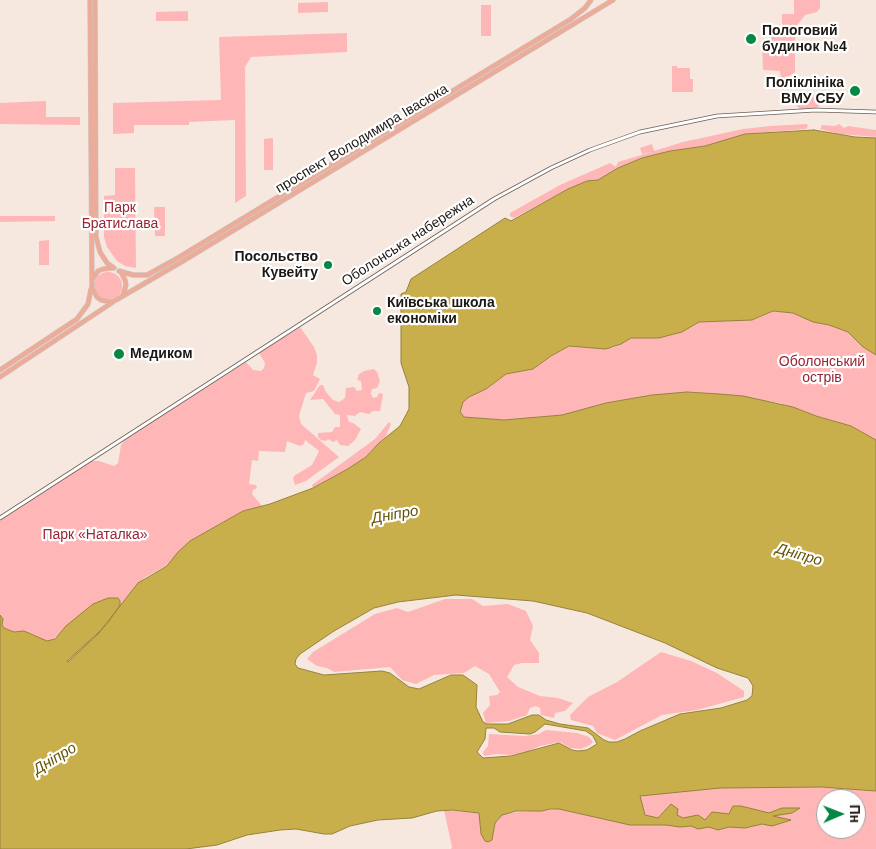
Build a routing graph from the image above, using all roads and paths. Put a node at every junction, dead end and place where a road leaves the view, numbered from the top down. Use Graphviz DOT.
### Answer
graph roads {
  1 [pos="90,0"];
  2 [pos="95,0"];
  3 [pos="590,0"];
  4 [pos="613,0"];
  5 [pos="876,112"];
  6 [pos="288,194"];
  7 [pos="117,270"];
  8 [pos="92,282"];
  9 [pos="92,288"];
  10 [pos="122,296"];
  11 [pos="116,300"];
  12 [pos="0,370"];
  13 [pos="0,377"];
  14 [pos="0,518"];
  1 -- 8 [label="main road"];
  2 -- 7 [label="main road"];
  3 -- 6 [label="main road, проспект Володимира Івасюка"];
  4 -- 6 [label="main road, проспект Володимира Івасюка"];
  5 -- 14 [label="street, Оболонська набережна"];
  6 -- 7 [label="main road, проспект Володимира Івасюка"];
  6 -- 10 [label="main road, проспект Володимира Івасюка"];
  7 -- 8 [label="main road"];
  7 -- 10 [label="main road"];
  8 -- 9 [label="main road"];
  9 -- 11 [label="main road"];
  9 -- 12 [label="main road"];
  10 -- 11 [label="main road"];
  11 -- 13 [label="main road"];
}
